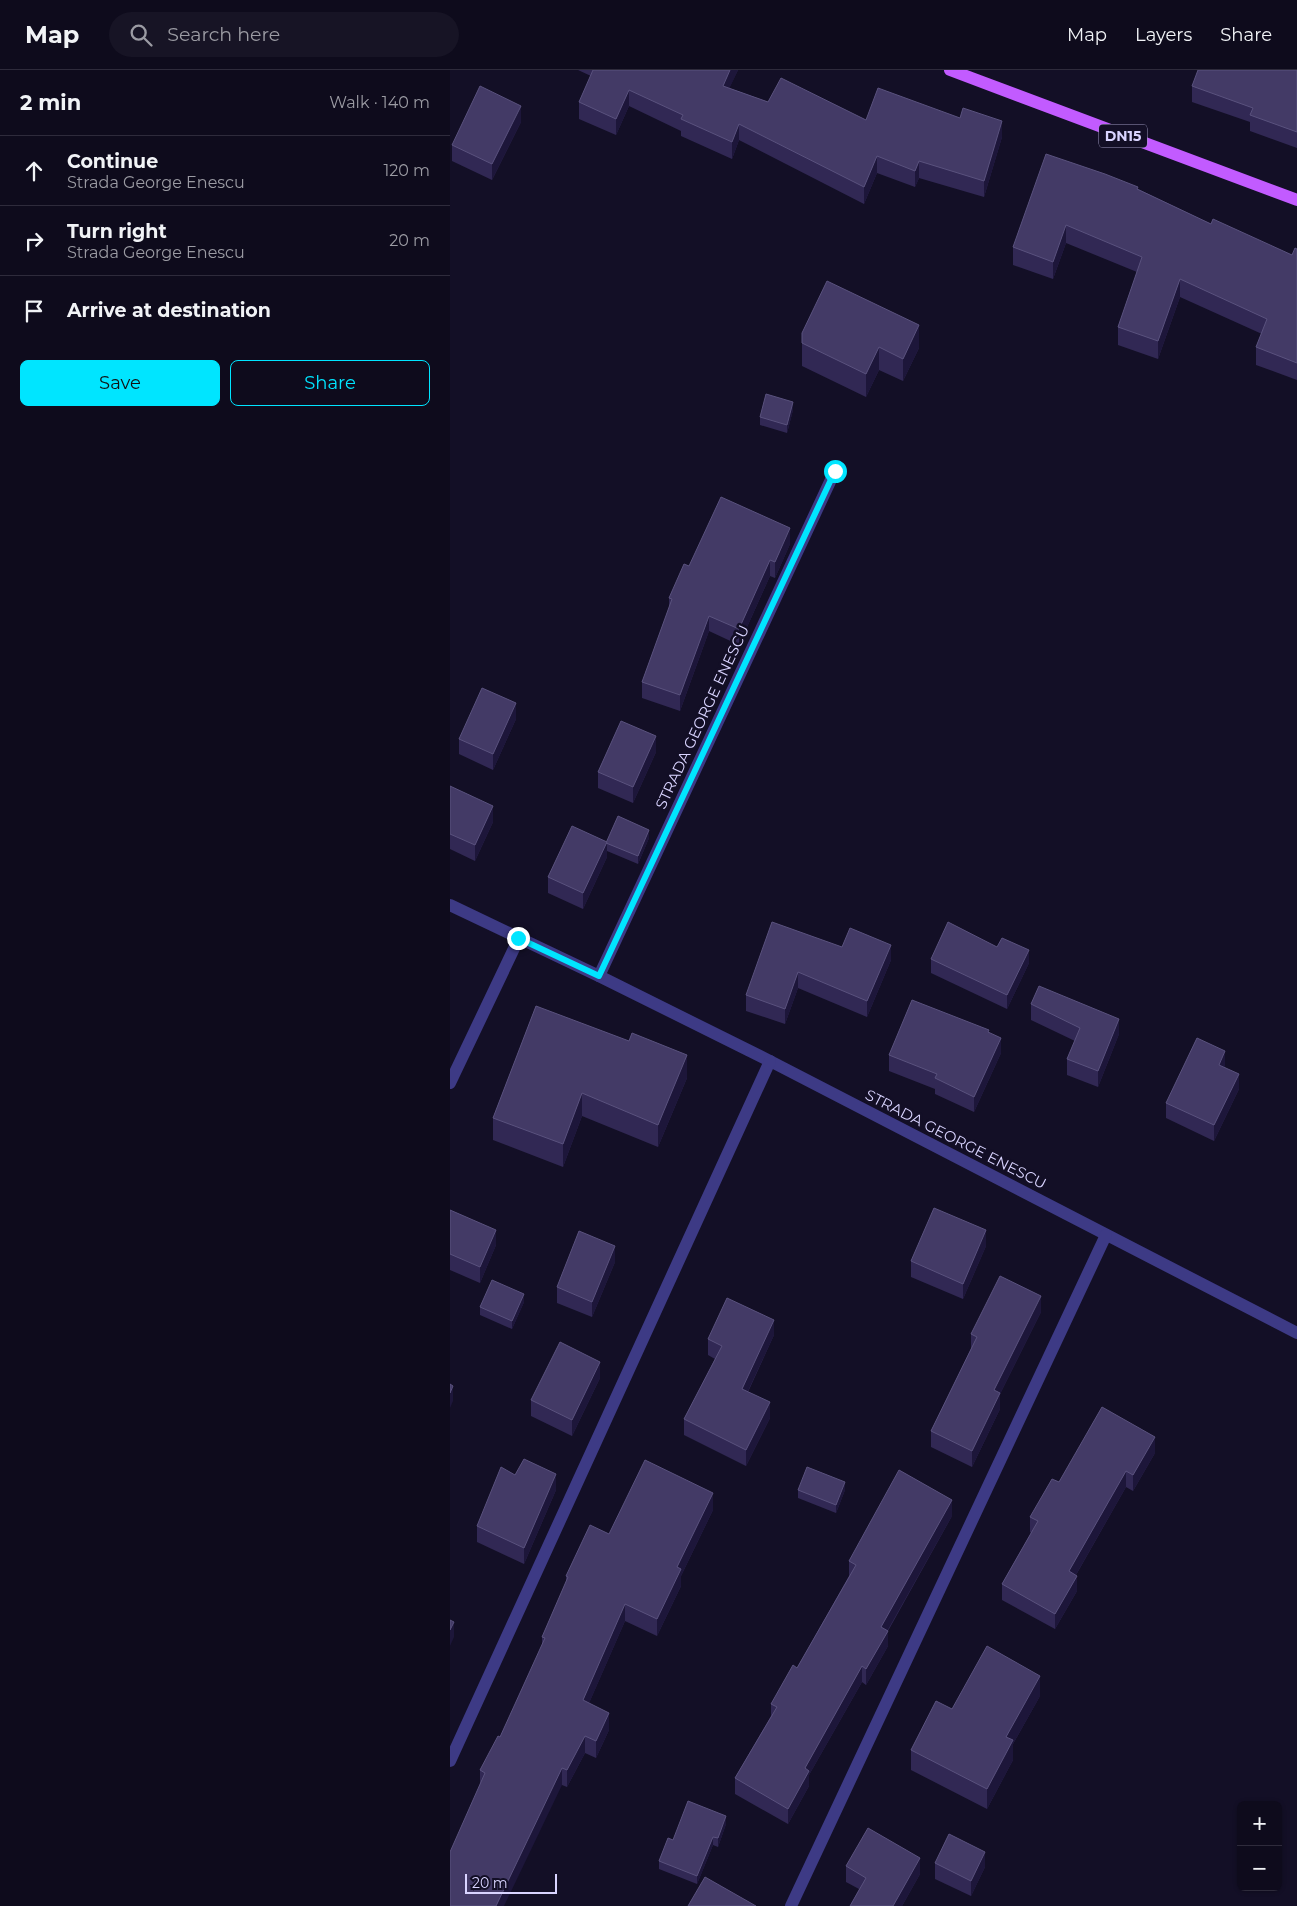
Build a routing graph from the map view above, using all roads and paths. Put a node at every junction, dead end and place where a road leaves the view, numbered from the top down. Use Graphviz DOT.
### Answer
graph roads {
  1 [pos="950,70"];
  2 [pos="1297,200"];
  3 [pos="835,471"];
  4 [pos="450,905"];
  5 [pos="518,938"];
  6 [pos="599,976"];
  7 [pos="770,1061"];
  8 [pos="450,1083"];
  9 [pos="1106,1235"];
  10 [pos="1297,1333"];
  11 [pos="450,1761"];
  12 [pos="791,1906"];
  1 -- 2 [label="main road, DN15"];
  3 -- 6 [label="street, STRADA GEORGE ENESCU"];
  4 -- 5 [label="street, STRADA GEORGE ENESCU"];
  5 -- 6 [label="street, STRADA GEORGE ENESCU"];
  5 -- 8 [label="street"];
  6 -- 7 [label="street, STRADA GEORGE ENESCU"];
  7 -- 9 [label="street, STRADA GEORGE ENESCU"];
  7 -- 11 [label="street"];
  9 -- 10 [label="street, STRADA GEORGE ENESCU"];
  9 -- 12 [label="street"];
}
